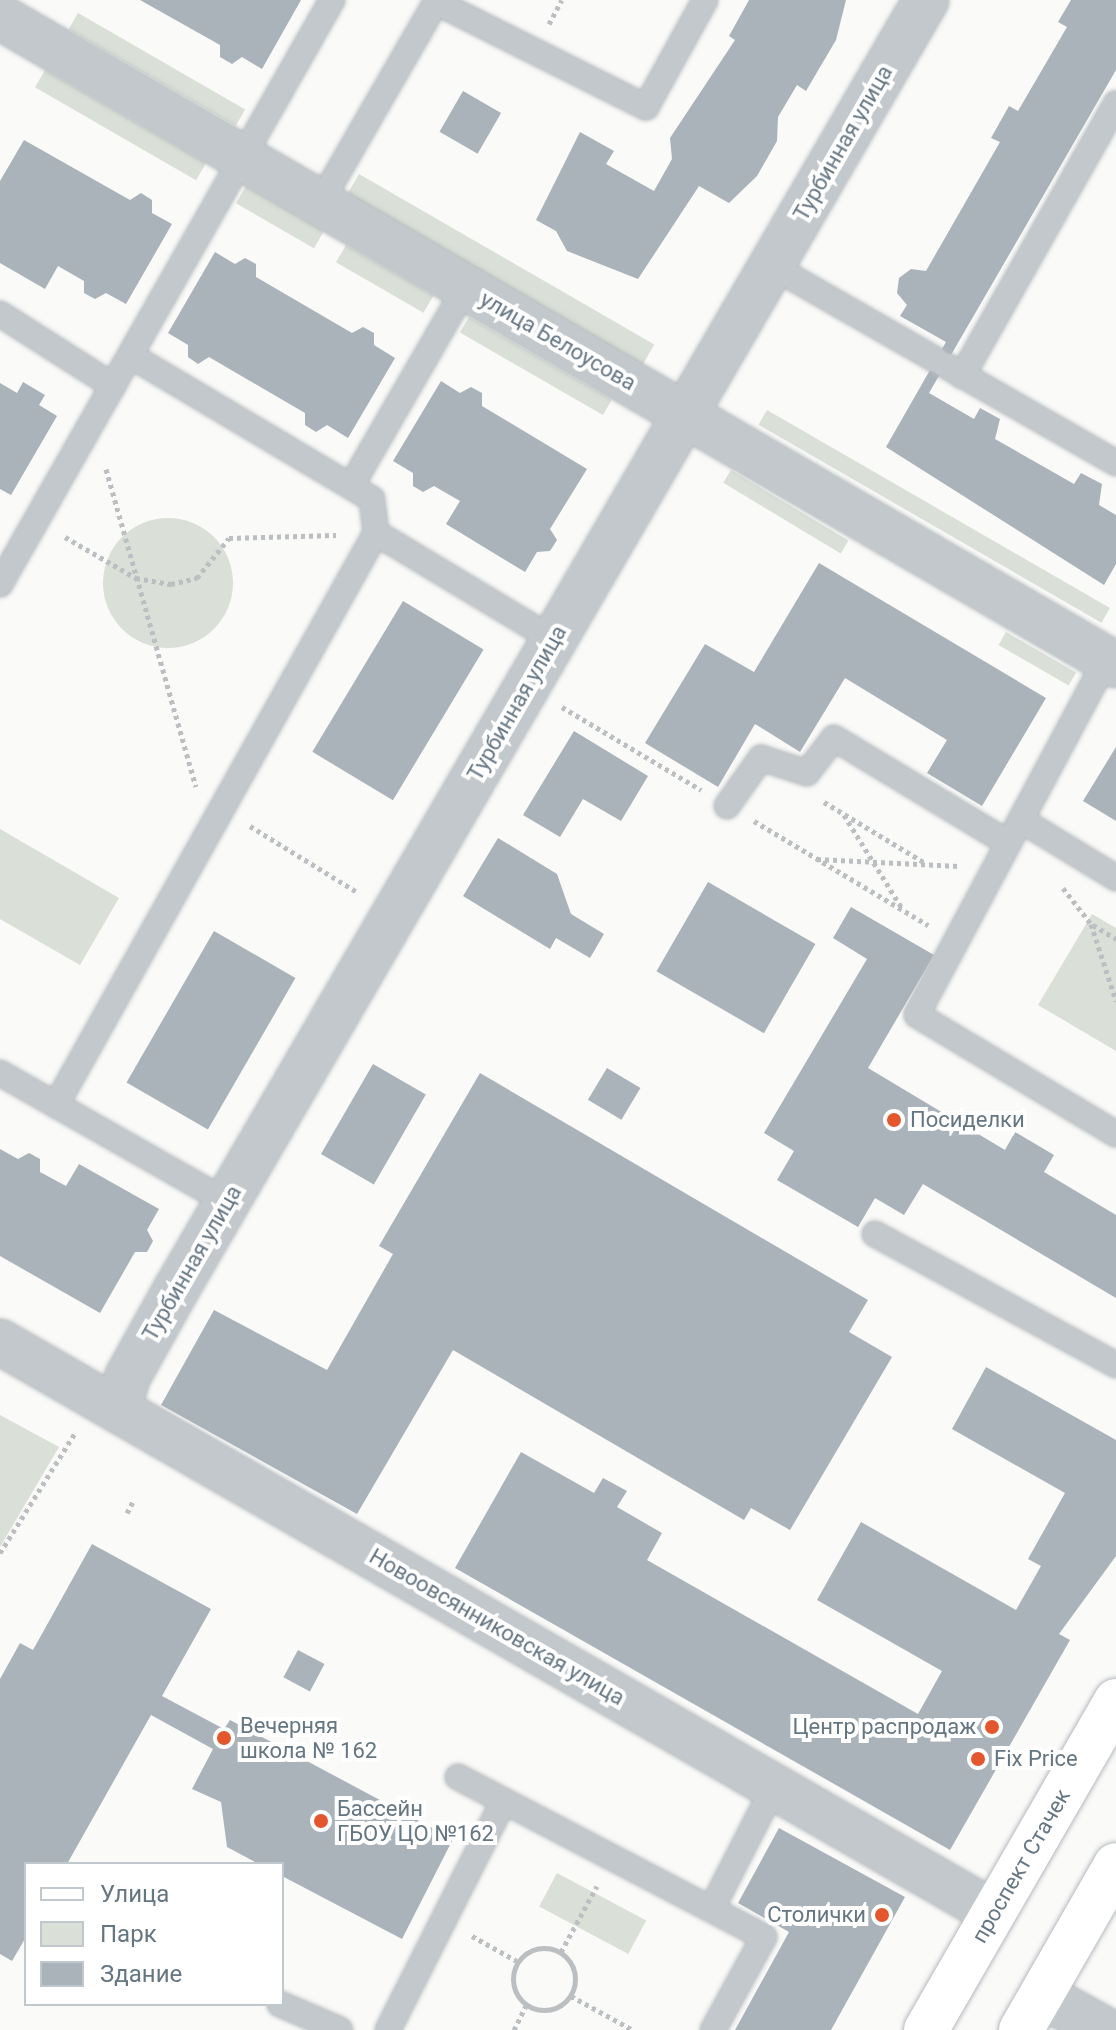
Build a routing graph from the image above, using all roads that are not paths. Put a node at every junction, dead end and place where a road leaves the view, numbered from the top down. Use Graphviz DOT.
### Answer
graph roads {
  1 [pos="332,0"];
  2 [pos="705,0"];
  3 [pos="926,0"];
  4 [pos="9,21"];
  5 [pos="1116,104"];
  6 [pos="244,158"];
  7 [pos="320,203"];
  8 [pos="772,266"];
  9 [pos="466,287"];
  10 [pos="0,314"];
  11 [pos="131,356"];
  12 [pos="948,367"];
  13 [pos="113,386"];
  14 [pos="685,415"];
  15 [pos="1116,463"];
  16 [pos="351,486"];
  17 [pos="366,534"];
  18 [pos="9,547"];
  19 [pos="0,584"];
  20 [pos="554,640"];
  21 [pos="1113,655"];
  22 [pos="727,806"];
  23 [pos="1021,820"];
  24 [pos="1008,843"];
  25 [pos="1116,878"];
  26 [pos="2,1079"];
  27 [pos="56,1105"];
  28 [pos="1116,1134"];
  29 [pos="227,1202"];
  30 [pos="875,1234"];
  31 [pos="0,1342"];
  32 [pos="1116,1365"];
  33 [pos="118,1410"];
  34 [pos="1116,1701"];
  35 [pos="458,1777"];
  36 [pos="774,1787"];
  37 [pos="503,1802"];
  38 [pos="1116,1865"];
  39 [pos="712,1908"];
  40 [pos="994,1913"];
  41 [pos="284,2006"];
  42 [pos="1031,2012"];
  43 [pos="340,2030"];
  44 [pos="388,2030"];
  45 [pos="713,2030"];
  46 [pos="926,2030"];
  47 [pos="1105,2030"];
  1 -- 6 [label="lane"];
  2 -- 7 [label="lane"];
  3 -- 8 [label="street, Турбинная улица"];
  4 -- 6 [label="street, улица Белоусова"];
  5 -- 12 [label="lane"];
  6 -- 7 [label="street, улица Белоусова"];
  6 -- 11 [label="lane"];
  7 -- 9 [label="street, улица Белоусова"];
  8 -- 12 [label="lane"];
  8 -- 14 [label="street, Турбинная улица"];
  9 -- 14 [label="street, улица Белоусова"];
  9 -- 16 [label="lane"];
  10 -- 13 [label="lane"];
  11 -- 13 [label="lane"];
  11 -- 16 [label="lane"];
  12 -- 15 [label="lane"];
  13 -- 18 [label="lane"];
  14 -- 20 [label="street, Турбинная улица"];
  14 -- 21 [label="street, улица Белоусова"];
  16 -- 17 [label="lane"];
  17 -- 20 [label="lane"];
  17 -- 27 [label="lane"];
  18 -- 19 [label="lane"];
  20 -- 29 [label="street, Турбинная улица"];
  21 -- 23 [label="lane"];
  22 -- 24 [label="lane"];
  23 -- 24 [label="lane"];
  23 -- 25 [label="lane"];
  24 -- 28 [label="lane"];
  26 -- 27 [label="lane"];
  27 -- 29 [label="lane"];
  29 -- 33 [label="street, Турбинная улица"];
  30 -- 32 [label="lane"];
  31 -- 33 [label="street, Новоовсянниковская улица"];
  33 -- 36 [label="street, Новоовсянниковская улица"];
  34 -- 40 [label="main road, проспект Стачек"];
  35 -- 37 [label="lane"];
  36 -- 39 [label="lane"];
  36 -- 40 [label="street, Новоовсянниковская улица"];
  37 -- 39 [label="lane"];
  37 -- 44 [label="lane"];
  38 -- 42 [label="main road"];
  39 -- 45 [label="lane"];
  40 -- 46 [label="main road, проспект Стачек"];
  41 -- 43 [label="lane"];
  42 -- 47 [label="street"];
}
